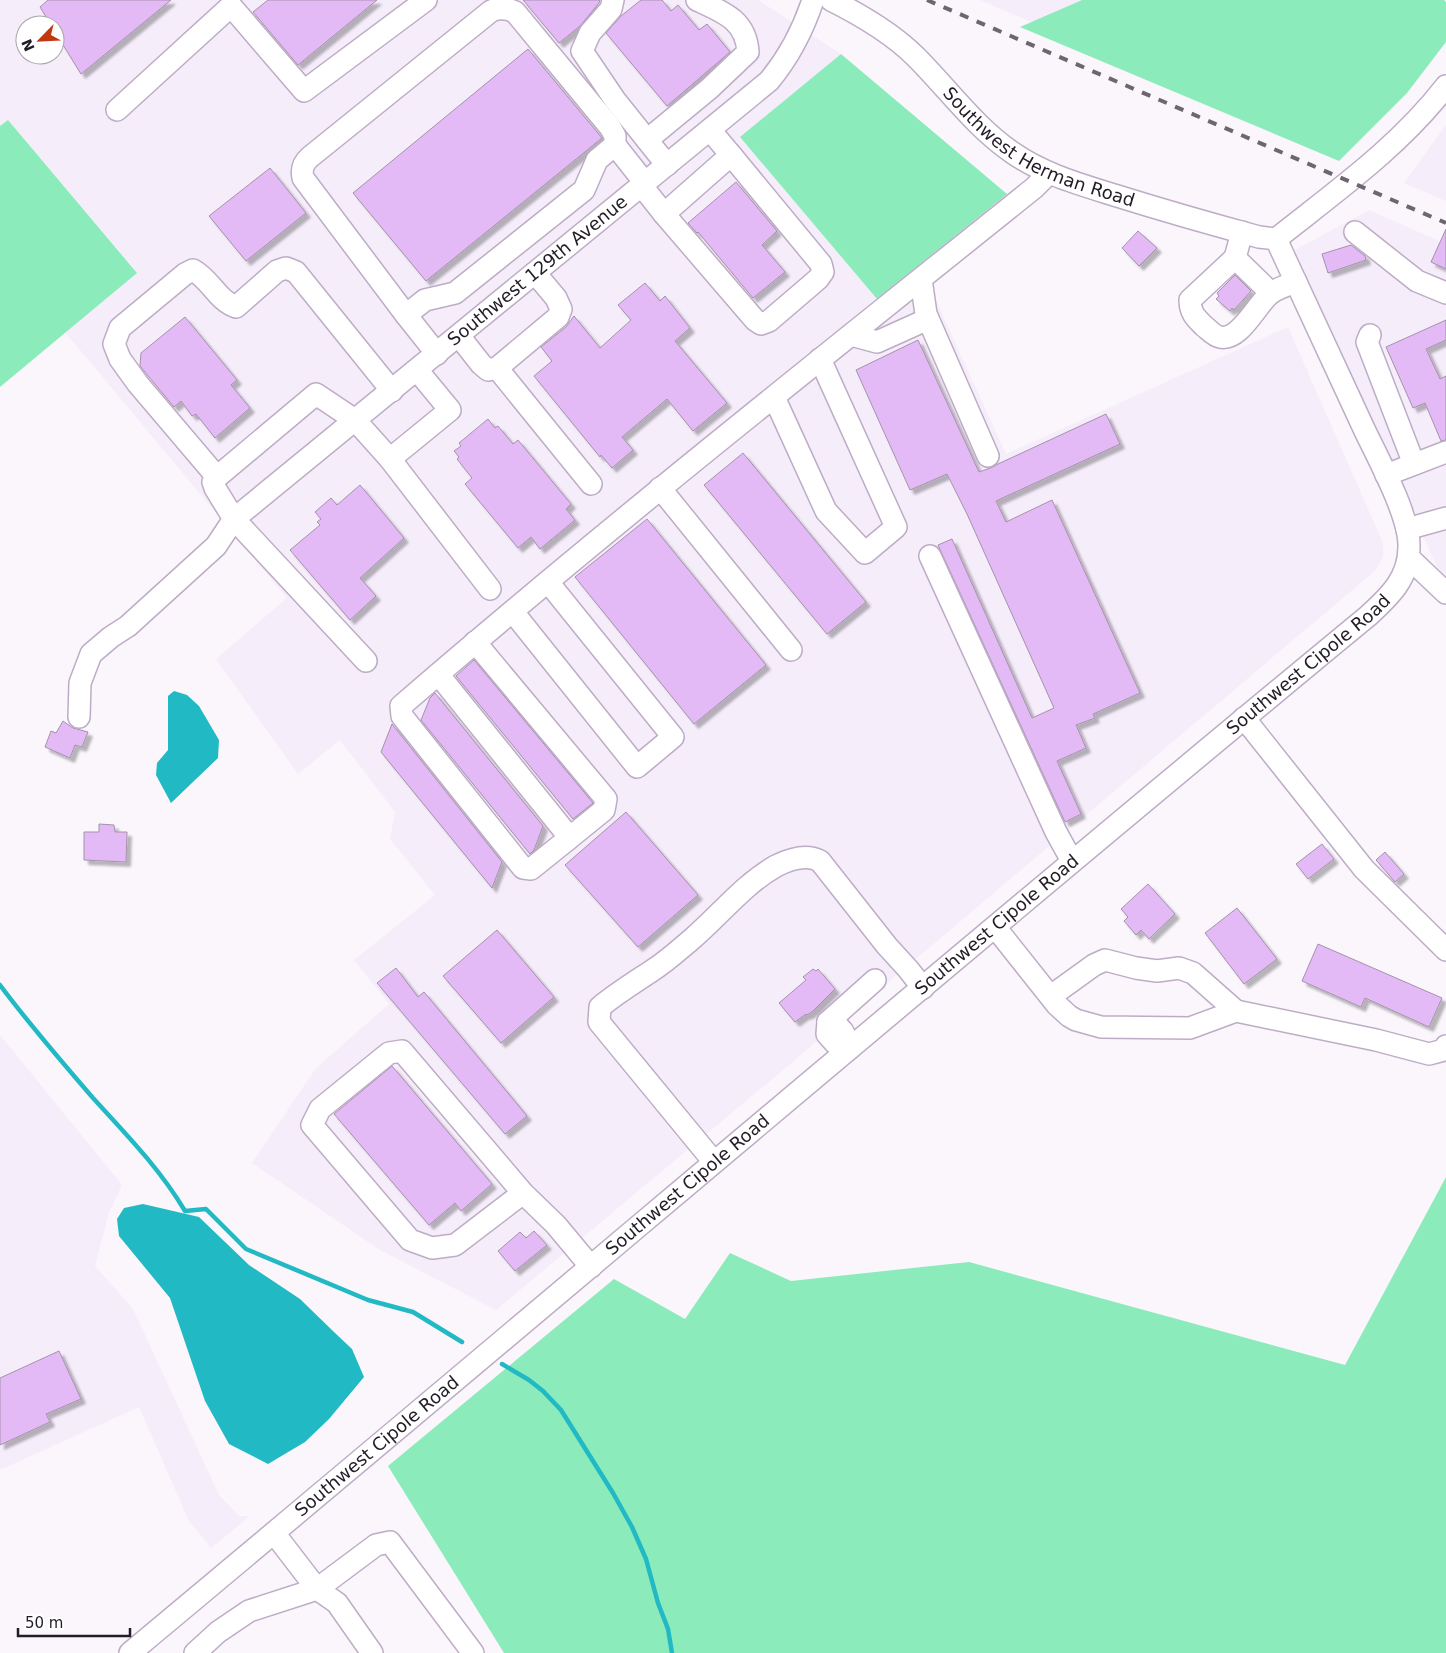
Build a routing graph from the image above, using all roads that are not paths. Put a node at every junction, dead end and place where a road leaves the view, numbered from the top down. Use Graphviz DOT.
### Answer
graph roads {
  1 [pos="426,0"];
  2 [pos="613,0"];
  3 [pos="697,0"];
  4 [pos="813,0"];
  5 [pos="831,0"];
  6 [pos="234,3"];
  7 [pos="1446,86"];
  8 [pos="117,110"];
  9 [pos="710,130"];
  10 [pos="647,140"];
  11 [pos="616,145"];
  12 [pos="731,155"];
  13 [pos="667,165"];
  14 [pos="1049,173"];
  15 [pos="643,184"];
  16 [pos="664,214"];
  17 [pos="1242,232"];
  18 [pos="1355,232"];
  19 [pos="1276,239"];
  20 [pos="1235,258"];
  21 [pos="535,273"];
  22 [pos="921,279"];
  23 [pos="1296,282"];
  24 [pos="1271,293"];
  25 [pos="1446,293"];
  26 [pos="406,315"];
  27 [pos="928,318"];
  28 [pos="851,334"];
  29 [pos="1370,335"];
  30 [pos="459,336"];
  31 [pos="437,354"];
  32 [pos="820,359"];
  33 [pos="497,368"];
  34 [pos="417,370"];
  35 [pos="392,390"];
  36 [pos="774,398"];
  37 [pos="355,420"];
  38 [pos="1446,452"];
  39 [pos="988,456"];
  40 [pos="390,459"];
  41 [pos="1414,464"];
  42 [pos="1386,476"];
  43 [pos="217,478"];
  44 [pos="591,484"];
  45 [pos="660,488"];
  46 [pos="1446,518"];
  47 [pos="234,519"];
  48 [pos="1407,529"];
  49 [pos="930,556"];
  50 [pos="1409,558"];
  51 [pos="548,582"];
  52 [pos="490,590"];
  53 [pos="1446,593"];
  54 [pos="512,612"];
  55 [pos="475,642"];
  56 [pos="791,650"];
  57 [pos="366,661"];
  58 [pos="438,674"];
  59 [pos="79,717"];
  60 [pos="1244,718"];
  61 [pos="568,840"];
  62 [pos="1072,861"];
  63 [pos="995,927"];
  64 [pos="1446,950"];
  65 [pos="875,980"];
  66 [pos="922,988"];
  67 [pos="1051,996"];
  68 [pos="1236,1011"];
  69 [pos="1446,1046"];
  70 [pos="849,1049"];
  71 [pos="714,1162"];
  72 [pos="523,1193"];
  73 [pos="591,1267"];
  74 [pos="274,1533"];
  75 [pos="317,1589"];
  76 [pos="130,1653"];
  77 [pos="195,1653"];
  78 [pos="372,1653"];
  79 [pos="473,1653"];
  1 -- 6 [label="street"];
  2 -- 10 [label="street"];
  3 -- 10 [label="street"];
  4 -- 9 [label="street, Southwest 129th Avenue"];
  5 -- 14 [label="street, Southwest Herman Road"];
  6 -- 8 [label="street"];
  7 -- 19 [label="street"];
  9 -- 12 [label="street"];
  9 -- 13 [label="street, Southwest 129th Avenue"];
  10 -- 13 [label="street"];
  11 -- 15 [label="street"];
  11 -- 26 [label="street"];
  11 -- 26 [label="street"];
  12 -- 16 [label="street"];
  12 -- 16 [label="street"];
  13 -- 15 [label="street, Southwest 129th Avenue"];
  14 -- 17 [label="street, Southwest Herman Road"];
  14 -- 22 [label="street"];
  15 -- 16 [label="street"];
  15 -- 21 [label="street, Southwest 129th Avenue"];
  17 -- 19 [label="street, Southwest Herman Road"];
  17 -- 20 [label="street"];
  18 -- 25 [label="street"];
  19 -- 23 [label="street, Southwest Cipole Road"];
  20 -- 24 [label="street"];
  20 -- 24 [label="street"];
  21 -- 30 [label="street, Southwest 129th Avenue"];
  21 -- 33 [label="street"];
  22 -- 27 [label="street"];
  22 -- 28 [label="street"];
  23 -- 24 [label="street"];
  23 -- 42 [label="street, Southwest Cipole Road"];
  26 -- 31 [label="street"];
  27 -- 28 [label="street"];
  27 -- 39 [label="street"];
  28 -- 32 [label="street"];
  29 -- 41 [label="street"];
  30 -- 31 [label="street, Southwest 129th Avenue"];
  30 -- 33 [label="street"];
  31 -- 34 [label="street, Southwest 129th Avenue"];
  32 -- 36 [label="street"];
  32 -- 36 [label="street"];
  33 -- 44 [label="street"];
  34 -- 35 [label="street, Southwest 129th Avenue"];
  34 -- 40 [label="street"];
  35 -- 37 [label="street, Southwest 129th Avenue"];
  35 -- 43 [label="street"];
  36 -- 45 [label="street"];
  37 -- 40 [label="street"];
  37 -- 43 [label="street"];
  37 -- 47 [label="street, Southwest 129th Avenue"];
  38 -- 41 [label="street"];
  40 -- 52 [label="street"];
  41 -- 42 [label="street"];
  42 -- 48 [label="street, Southwest Cipole Road"];
  43 -- 47 [label="street"];
  45 -- 51 [label="street"];
  45 -- 56 [label="street"];
  46 -- 48 [label="street"];
  47 -- 57 [label="street"];
  47 -- 59 [label="street, Southwest 129th Avenue"];
  48 -- 50 [label="street, Southwest Cipole Road"];
  49 -- 62 [label="street"];
  50 -- 53 [label="street"];
  50 -- 60 [label="street, Southwest Cipole Road"];
  51 -- 54 [label="street"];
  51 -- 54 [label="street"];
  54 -- 55 [label="street"];
  55 -- 58 [label="street"];
  55 -- 61 [label="street"];
  58 -- 61 [label="street"];
  58 -- 61 [label="street"];
  60 -- 62 [label="street, Southwest Cipole Road"];
  60 -- 64 [label="street"];
  62 -- 63 [label="street, Southwest Cipole Road"];
  63 -- 66 [label="street, Southwest Cipole Road"];
  63 -- 67 [label="street"];
  65 -- 70 [label="street"];
  66 -- 70 [label="street, Southwest Cipole Road"];
  66 -- 71 [label="street"];
  67 -- 68 [label="street"];
  67 -- 68 [label="street"];
  68 -- 69 [label="street"];
  70 -- 71 [label="street, Southwest Cipole Road"];
  71 -- 73 [label="street, Southwest Cipole Road"];
  72 -- 72 [label="street"];
  72 -- 73 [label="street"];
  73 -- 74 [label="street, Southwest Cipole Road"];
  74 -- 75 [label="street"];
  74 -- 76 [label="street, Southwest Cipole Road"];
  75 -- 77 [label="street"];
  75 -- 78 [label="street"];
  75 -- 79 [label="street"];
}
